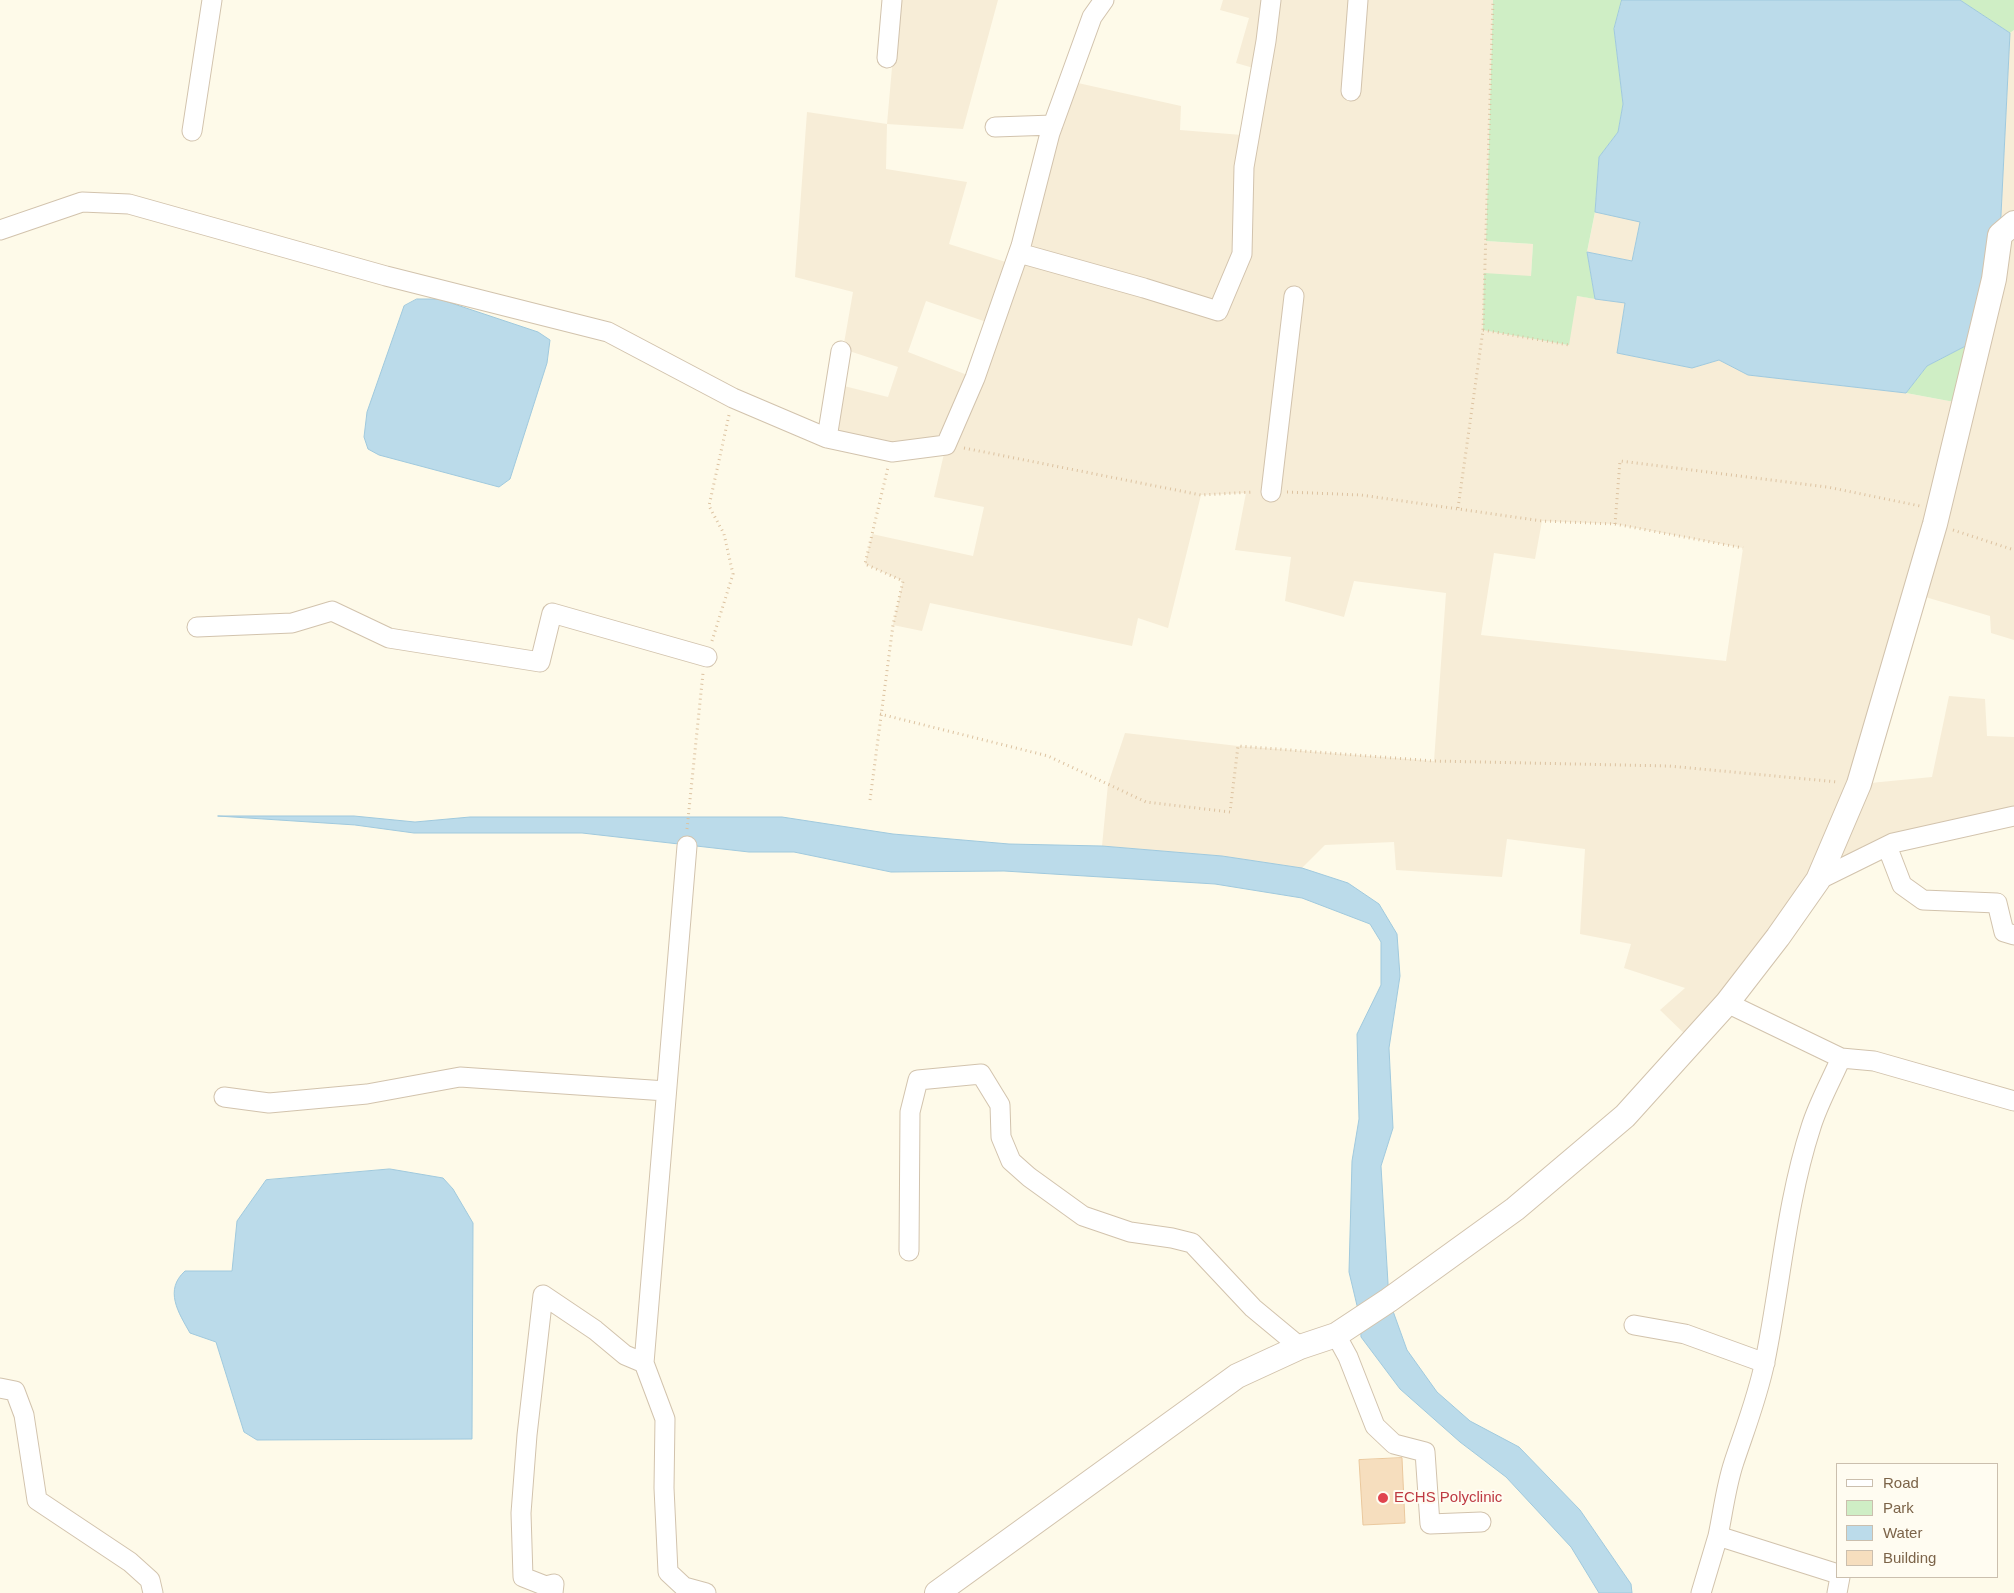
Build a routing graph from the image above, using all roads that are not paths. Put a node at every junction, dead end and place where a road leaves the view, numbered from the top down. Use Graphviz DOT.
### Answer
graph roads {
  1 [pos="212,0"];
  2 [pos="892,0"];
  3 [pos="1104,0"];
  4 [pos="1271,0"];
  5 [pos="1358,0"];
  6 [pos="888,58"];
  7 [pos="1351,91"];
  8 [pos="1053,125"];
  9 [pos="995,127"];
  10 [pos="192,131"];
  11 [pos="2014,223"];
  12 [pos="0,230"];
  13 [pos="1019,253"];
  14 [pos="1294,296"];
  15 [pos="841,351"];
  16 [pos="827,438"];
  17 [pos="1271,492"];
  18 [pos="197,627"];
  19 [pos="708,657"];
  20 [pos="2014,816"];
  21 [pos="687,846"];
  22 [pos="1887,846"];
  23 [pos="1818,880"];
  24 [pos="2014,935"];
  25 [pos="1727,1003"];
  26 [pos="1841,1058"];
  27 [pos="666,1091"];
  28 [pos="224,1097"];
  29 [pos="2014,1101"];
  30 [pos="909,1251"];
  31 [pos="1634,1325"];
  32 [pos="1336,1335"];
  33 [pos="1300,1347"];
  34 [pos="644,1363"];
  35 [pos="1764,1363"];
  36 [pos="0,1388"];
  37 [pos="1481,1522"];
  38 [pos="1718,1536"];
  39 [pos="1836,1573"];
  40 [pos="1840,1578"];
  41 [pos="152,1593"];
  42 [pos="554,1593"];
  43 [pos="706,1593"];
  44 [pos="937,1593"];
  45 [pos="1701,1593"];
  46 [pos="1837,1593"];
  1 -- 10 [label="street"];
  2 -- 6 [label="street"];
  3 -- 8 [label="street"];
  4 -- 13 [label="street"];
  5 -- 7 [label="street"];
  8 -- 9 [label="street"];
  8 -- 13 [label="street"];
  11 -- 23 [label="street"];
  12 -- 16 [label="street"];
  13 -- 16 [label="street"];
  14 -- 17 [label="street"];
  15 -- 16 [label="street"];
  18 -- 19 [label="street"];
  20 -- 22 [label="street"];
  21 -- 27 [label="street"];
  22 -- 23 [label="street"];
  22 -- 24 [label="street"];
  23 -- 25 [label="street"];
  25 -- 26 [label="street"];
  25 -- 32 [label="street"];
  26 -- 29 [label="street"];
  26 -- 35 [label="street"];
  27 -- 28 [label="street"];
  27 -- 34 [label="street"];
  30 -- 33 [label="street"];
  31 -- 35 [label="street"];
  32 -- 33 [label="street"];
  32 -- 37 [label="street"];
  33 -- 44 [label="street"];
  34 -- 42 [label="street"];
  34 -- 43 [label="street"];
  35 -- 38 [label="street"];
  36 -- 41 [label="street"];
  38 -- 39 [label="street"];
  38 -- 45 [label="street"];
  40 -- 46 [label="street"];
}
